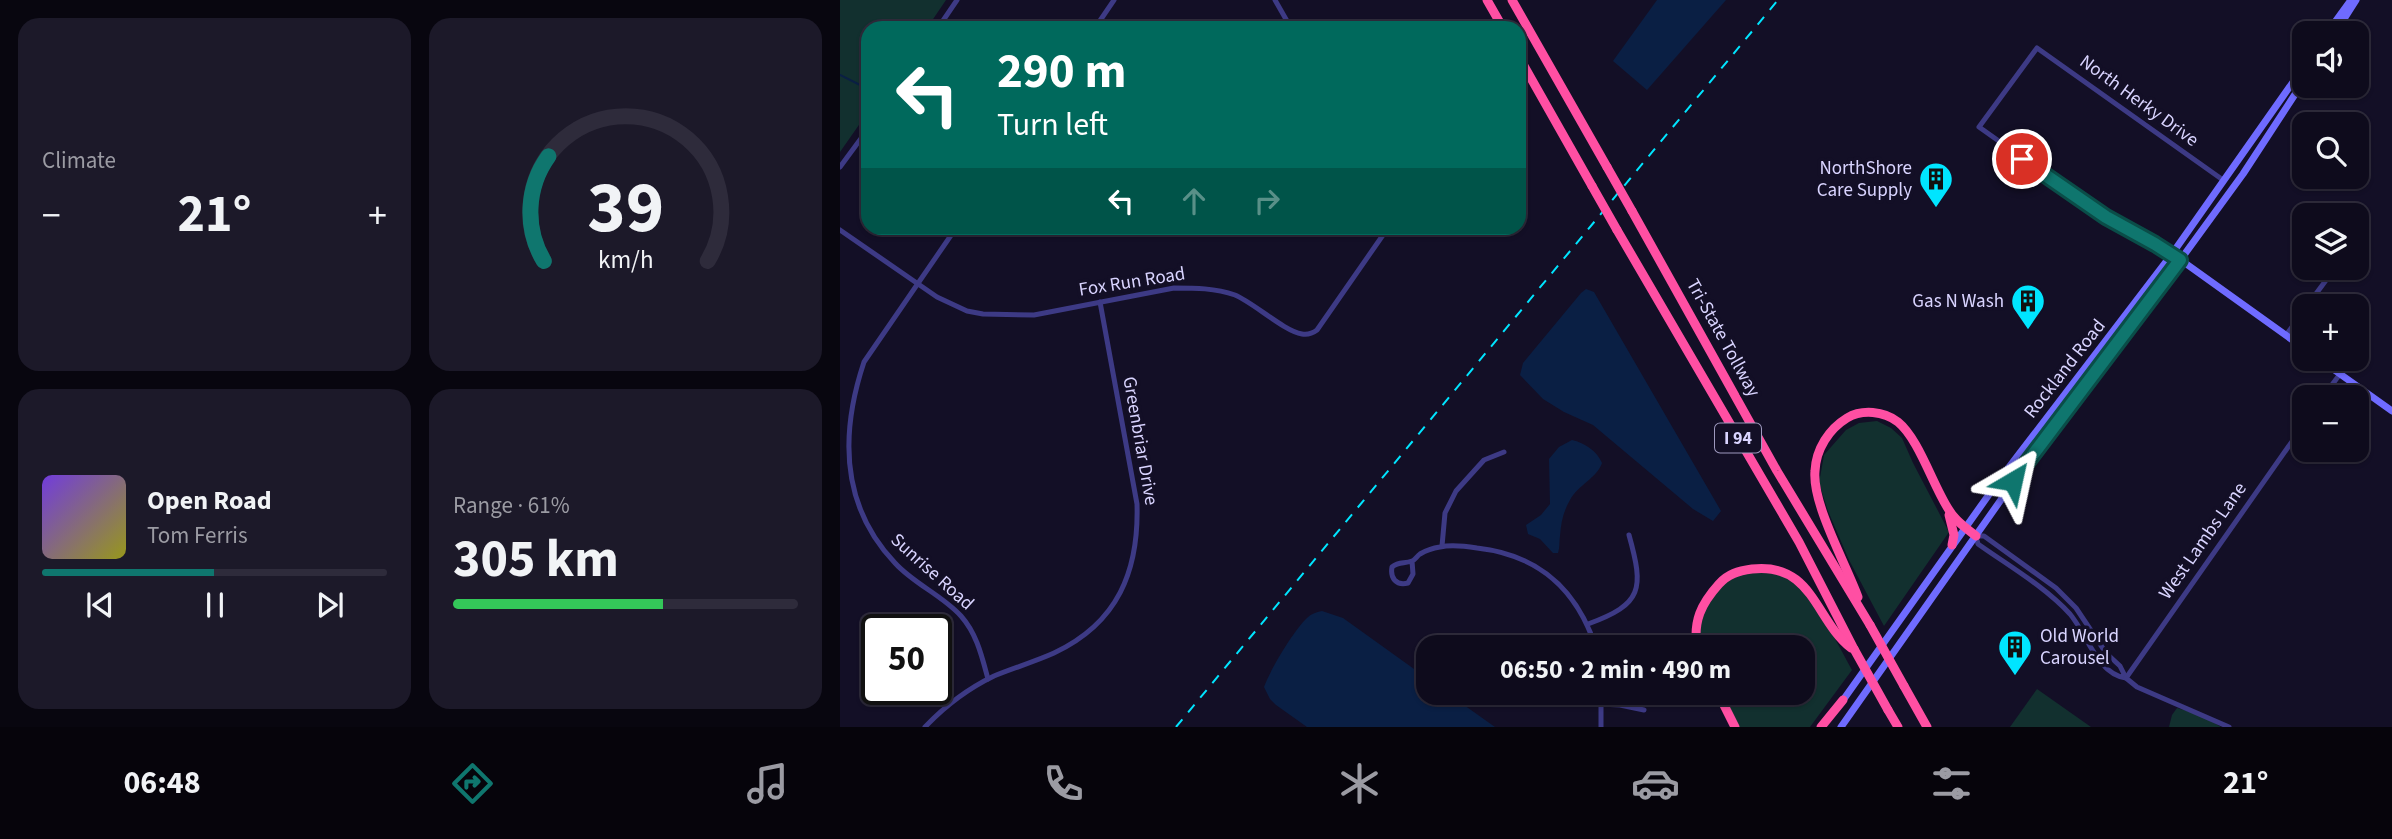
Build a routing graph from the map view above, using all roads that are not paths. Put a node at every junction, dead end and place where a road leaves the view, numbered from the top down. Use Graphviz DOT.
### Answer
graph roads {
  1 [pos="957,0"];
  2 [pos="1114,0"];
  3 [pos="1275,0"];
  4 [pos="1487,0"];
  5 [pos="1512,0"];
  6 [pos="2351,0"];
  7 [pos="2356,0"];
  8 [pos="943,21"];
  9 [pos="1100,21"];
  10 [pos="1287,21"];
  11 [pos="1499,21"];
  12 [pos="1524,21"];
  13 [pos="2336,21"];
  14 [pos="2343,21"];
  15 [pos="1526,25"];
  16 [pos="1526,69"];
  17 [pos="2292,83"];
  18 [pos="2293,98"];
  19 [pos="861,138"];
  20 [pos="840,167"];
  21 [pos="2222,180"];
  22 [pos="840,229"];
  23 [pos="951,235"];
  24 [pos="1382,235"];
  25 [pos="2172,254"];
  26 [pos="2180,260"];
  27 [pos="917,283"];
  28 [pos="1100,302"];
  29 [pos="2292,327"];
  30 [pos="2286,335"];
  31 [pos="2292,339"];
  32 [pos="2336,371"];
  33 [pos="2340,374"];
  34 [pos="2332,385"];
  35 [pos="2392,411"];
  36 [pos="2292,442"];
  37 [pos="1504,452"];
  38 [pos="1948,510"];
  39 [pos="1965,527"];
  40 [pos="1629,535"];
  41 [pos="1976,536"];
  42 [pos="1952,545"];
  43 [pos="1442,546"];
  44 [pos="1412,561"];
  45 [pos="2025,565"];
  46 [pos="2019,573"];
  47 [pos="2058,590"];
  48 [pos="2052,597"];
  49 [pos="1865,615"];
  50 [pos="2083,619"];
  51 [pos="1588,624"];
  52 [pos="2077,624"];
  53 [pos="1592,635"];
  54 [pos="1696,635"];
  55 [pos="1854,649"];
  56 [pos="2126,678"];
  57 [pos="988,679"];
  58 [pos="1843,700"];
  59 [pos="1601,705"];
  60 [pos="1613,705"];
  61 [pos="1724,705"];
  62 [pos="1644,710"];
  63 [pos="925,727"];
  64 [pos="1601,727"];
  65 [pos="1735,727"];
  66 [pos="1823,727"];
  67 [pos="1841,727"];
  68 [pos="1898,727"];
  69 [pos="1927,727"];
  70 [pos="2229,727"];
  1 -- 8 [label="street"];
  2 -- 9 [label="street"];
  3 -- 10 [label="street"];
  4 -- 11 [label="highway"];
  5 -- 12 [label="highway, Tri-State Tollway / I 94, bridge"];
  6 -- 13 [label="main road"];
  7 -- 14 [label="main road"];
  15 -- 49 [label="highway, Tri-State Tollway / I 94, bridge"];
  16 -- 55 [label="highway, Tri-State Tollway / I 94, bridge"];
  17 -- 21 [label="main road, Rockland Road"];
  18 -- 26 [label="main road, Rockland Road"];
  19 -- 20 [label="street"];
  21 -- 25 [label="main road, Rockland Road"];
  21 -- 25 [label="street, North Herky Drive"];
  22 -- 27 [label="street, Fox Run Road"];
  23 -- 27 [label="street, Sunrise Road"];
  24 -- 28 [label="street, Fox Run Road"];
  25 -- 26 [label="main road"];
  25 -- 39 [label="main road, Rockland Road"];
  26 -- 30 [label="main road"];
  26 -- 41 [label="main road, Rockland Road"];
  27 -- 28 [label="street, Fox Run Road"];
  27 -- 57 [label="street, Sunrise Road"];
  28 -- 57 [label="street, Greenbriar Drive"];
  29 -- 30 [label="street"];
  30 -- 31 [label="main road"];
  32 -- 33 [label="main road"];
  33 -- 34 [label="street"];
  33 -- 35 [label="main road"];
  36 -- 56 [label="street, West Lambs Lane"];
  37 -- 43 [label="street"];
  38 -- 39 [label="highway"];
  38 -- 42 [label="highway"];
  38 -- 49 [label="highway"];
  39 -- 41 [label="highway"];
  39 -- 42 [label="main road, Rockland Road"];
  40 -- 51 [label="street"];
  41 -- 45 [label="street"];
  41 -- 46 [label="street"];
  41 -- 67 [label="main road, Rockland Road"];
  42 -- 58 [label="main road, Rockland Road"];
  43 -- 44 [label="street"];
  43 -- 51 [label="street"];
  44 -- 44 [label="street"];
  45 -- 46 [label="street"];
  45 -- 47 [label="street"];
  46 -- 48 [label="street"];
  47 -- 48 [label="street"];
  47 -- 50 [label="street"];
  48 -- 52 [label="street"];
  49 -- 69 [label="highway, Tri-State Tollway / I 94, bridge"];
  50 -- 52 [label="street"];
  50 -- 56 [label="street"];
  51 -- 53 [label="street"];
  52 -- 56 [label="street"];
  54 -- 55 [label="highway"];
  55 -- 68 [label="highway, Tri-State Tollway / I 94, bridge"];
  56 -- 70 [label="street"];
  57 -- 63 [label="street, Greenbriar Drive"];
  58 -- 66 [label="highway"];
  59 -- 64 [label="street"];
  60 -- 62 [label="street"];
  61 -- 65 [label="highway"];
}
